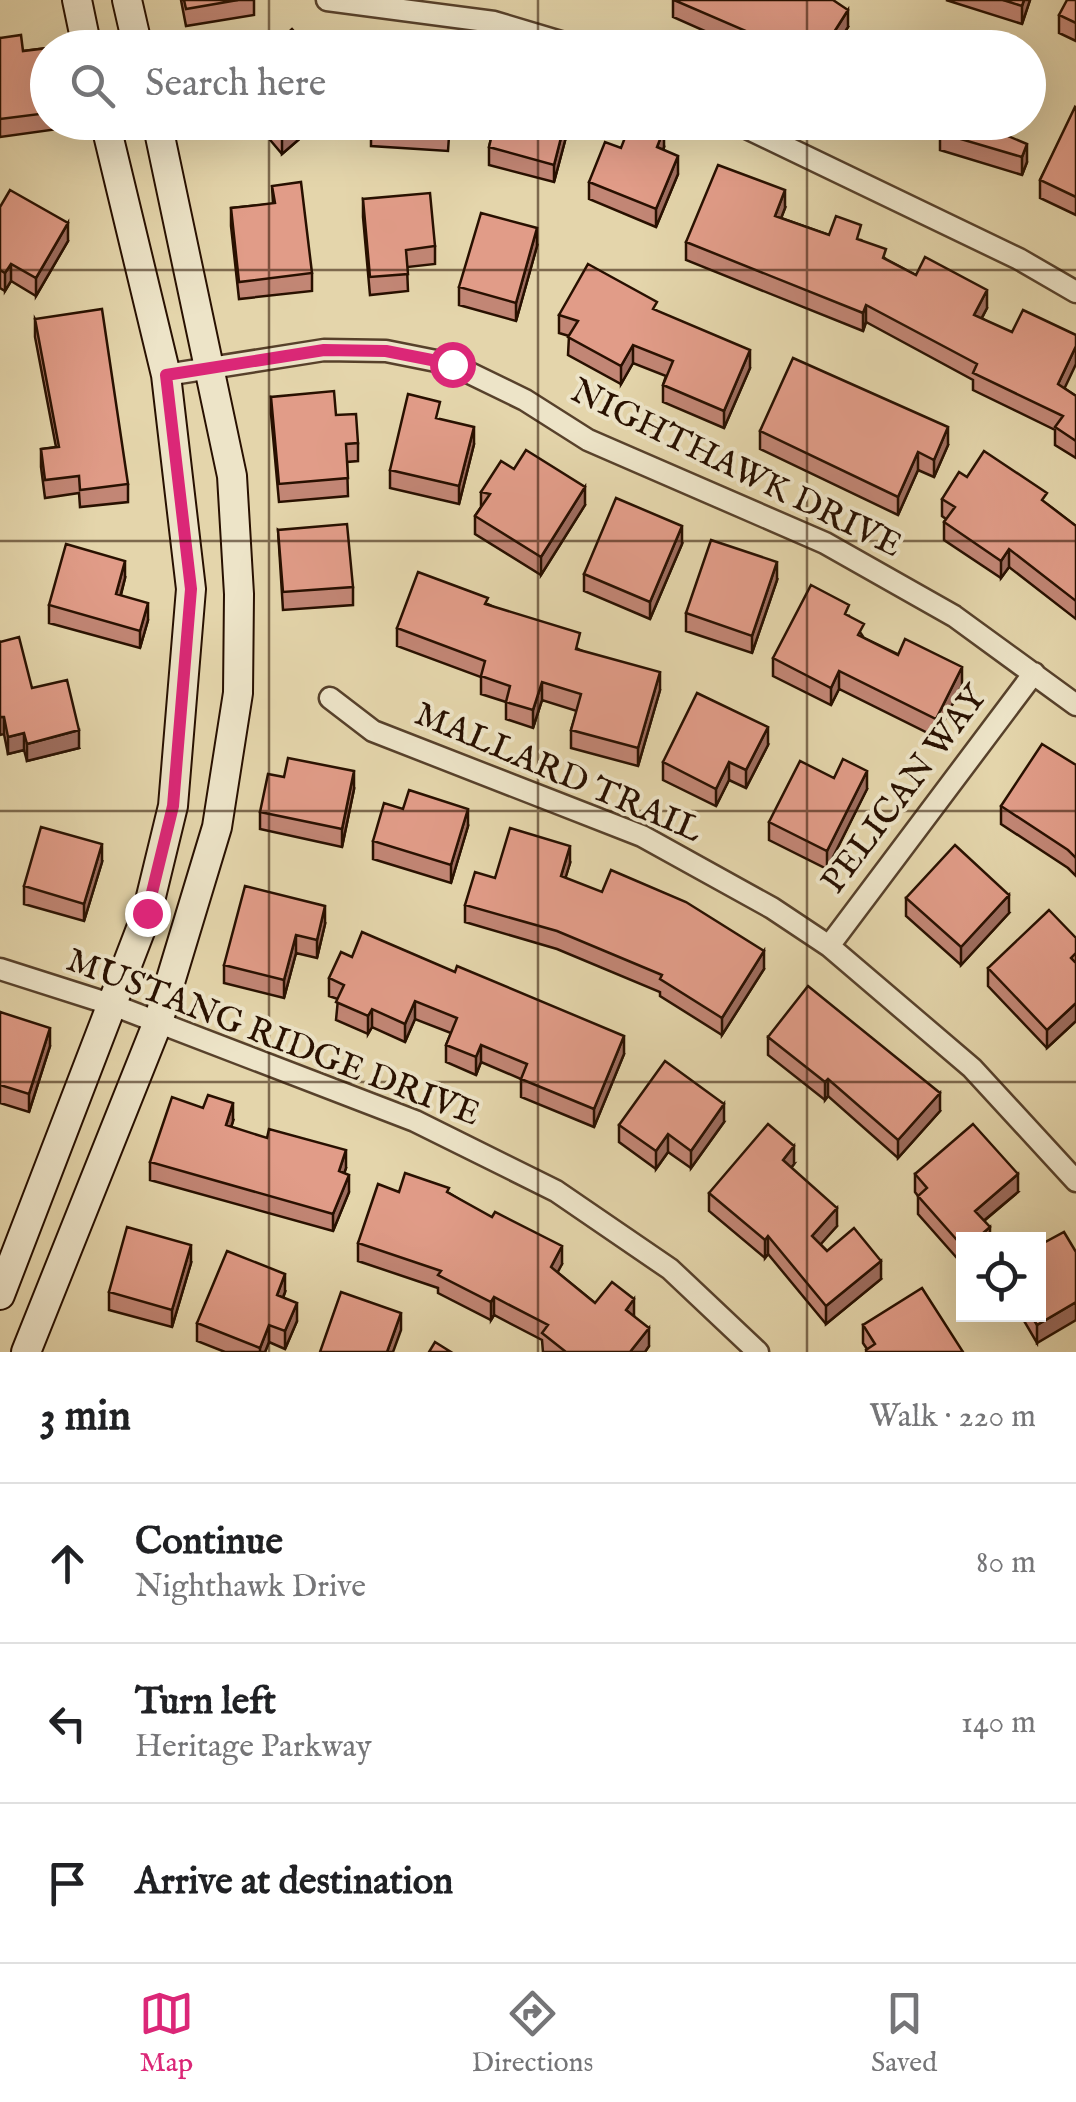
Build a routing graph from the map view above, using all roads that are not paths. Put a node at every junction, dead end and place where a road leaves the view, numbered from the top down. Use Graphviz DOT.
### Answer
graph roads {
  1 [pos="77,0"];
  2 [pos="127,0"];
  3 [pos="328,1"];
  4 [pos="84,30"];
  5 [pos="134,30"];
  6 [pos="521,30"];
  7 [pos="109,140"];
  8 [pos="160,140"];
  9 [pos="772,140"];
  10 [pos="1076,292"];
  11 [pos="212,368"];
  12 [pos="166,375"];
  13 [pos="1034,673"];
  14 [pos="330,698"];
  15 [pos="1076,706"];
  16 [pos="829,946"];
  17 [pos="0,969"];
  18 [pos="113,1005"];
  19 [pos="158,1022"];
  20 [pos="1076,1181"];
  21 [pos="0,1295"];
  22 [pos="26,1352"];
  23 [pos="758,1352"];
  1 -- 4 [label="main road"];
  2 -- 5 [label="main road"];
  3 -- 6 [label="street"];
  7 -- 12 [label="main road"];
  8 -- 11 [label="main road"];
  9 -- 10 [label="street"];
  11 -- 12 [label="street, NIGHTHAWK DRIVE"];
  11 -- 13 [label="street, NIGHTHAWK DRIVE"];
  11 -- 19 [label="main road"];
  12 -- 18 [label="main road"];
  13 -- 15 [label="street, NIGHTHAWK DRIVE"];
  13 -- 16 [label="street, PELICAN WAY"];
  14 -- 16 [label="street, MALLARD TRAIL"];
  16 -- 20 [label="street, MALLARD TRAIL"];
  17 -- 18 [label="street, MUSTANG RIDGE DRIVE"];
  18 -- 19 [label="street, MUSTANG RIDGE DRIVE"];
  18 -- 21 [label="main road"];
  19 -- 22 [label="main road"];
  19 -- 23 [label="street, MUSTANG RIDGE DRIVE"];
}
